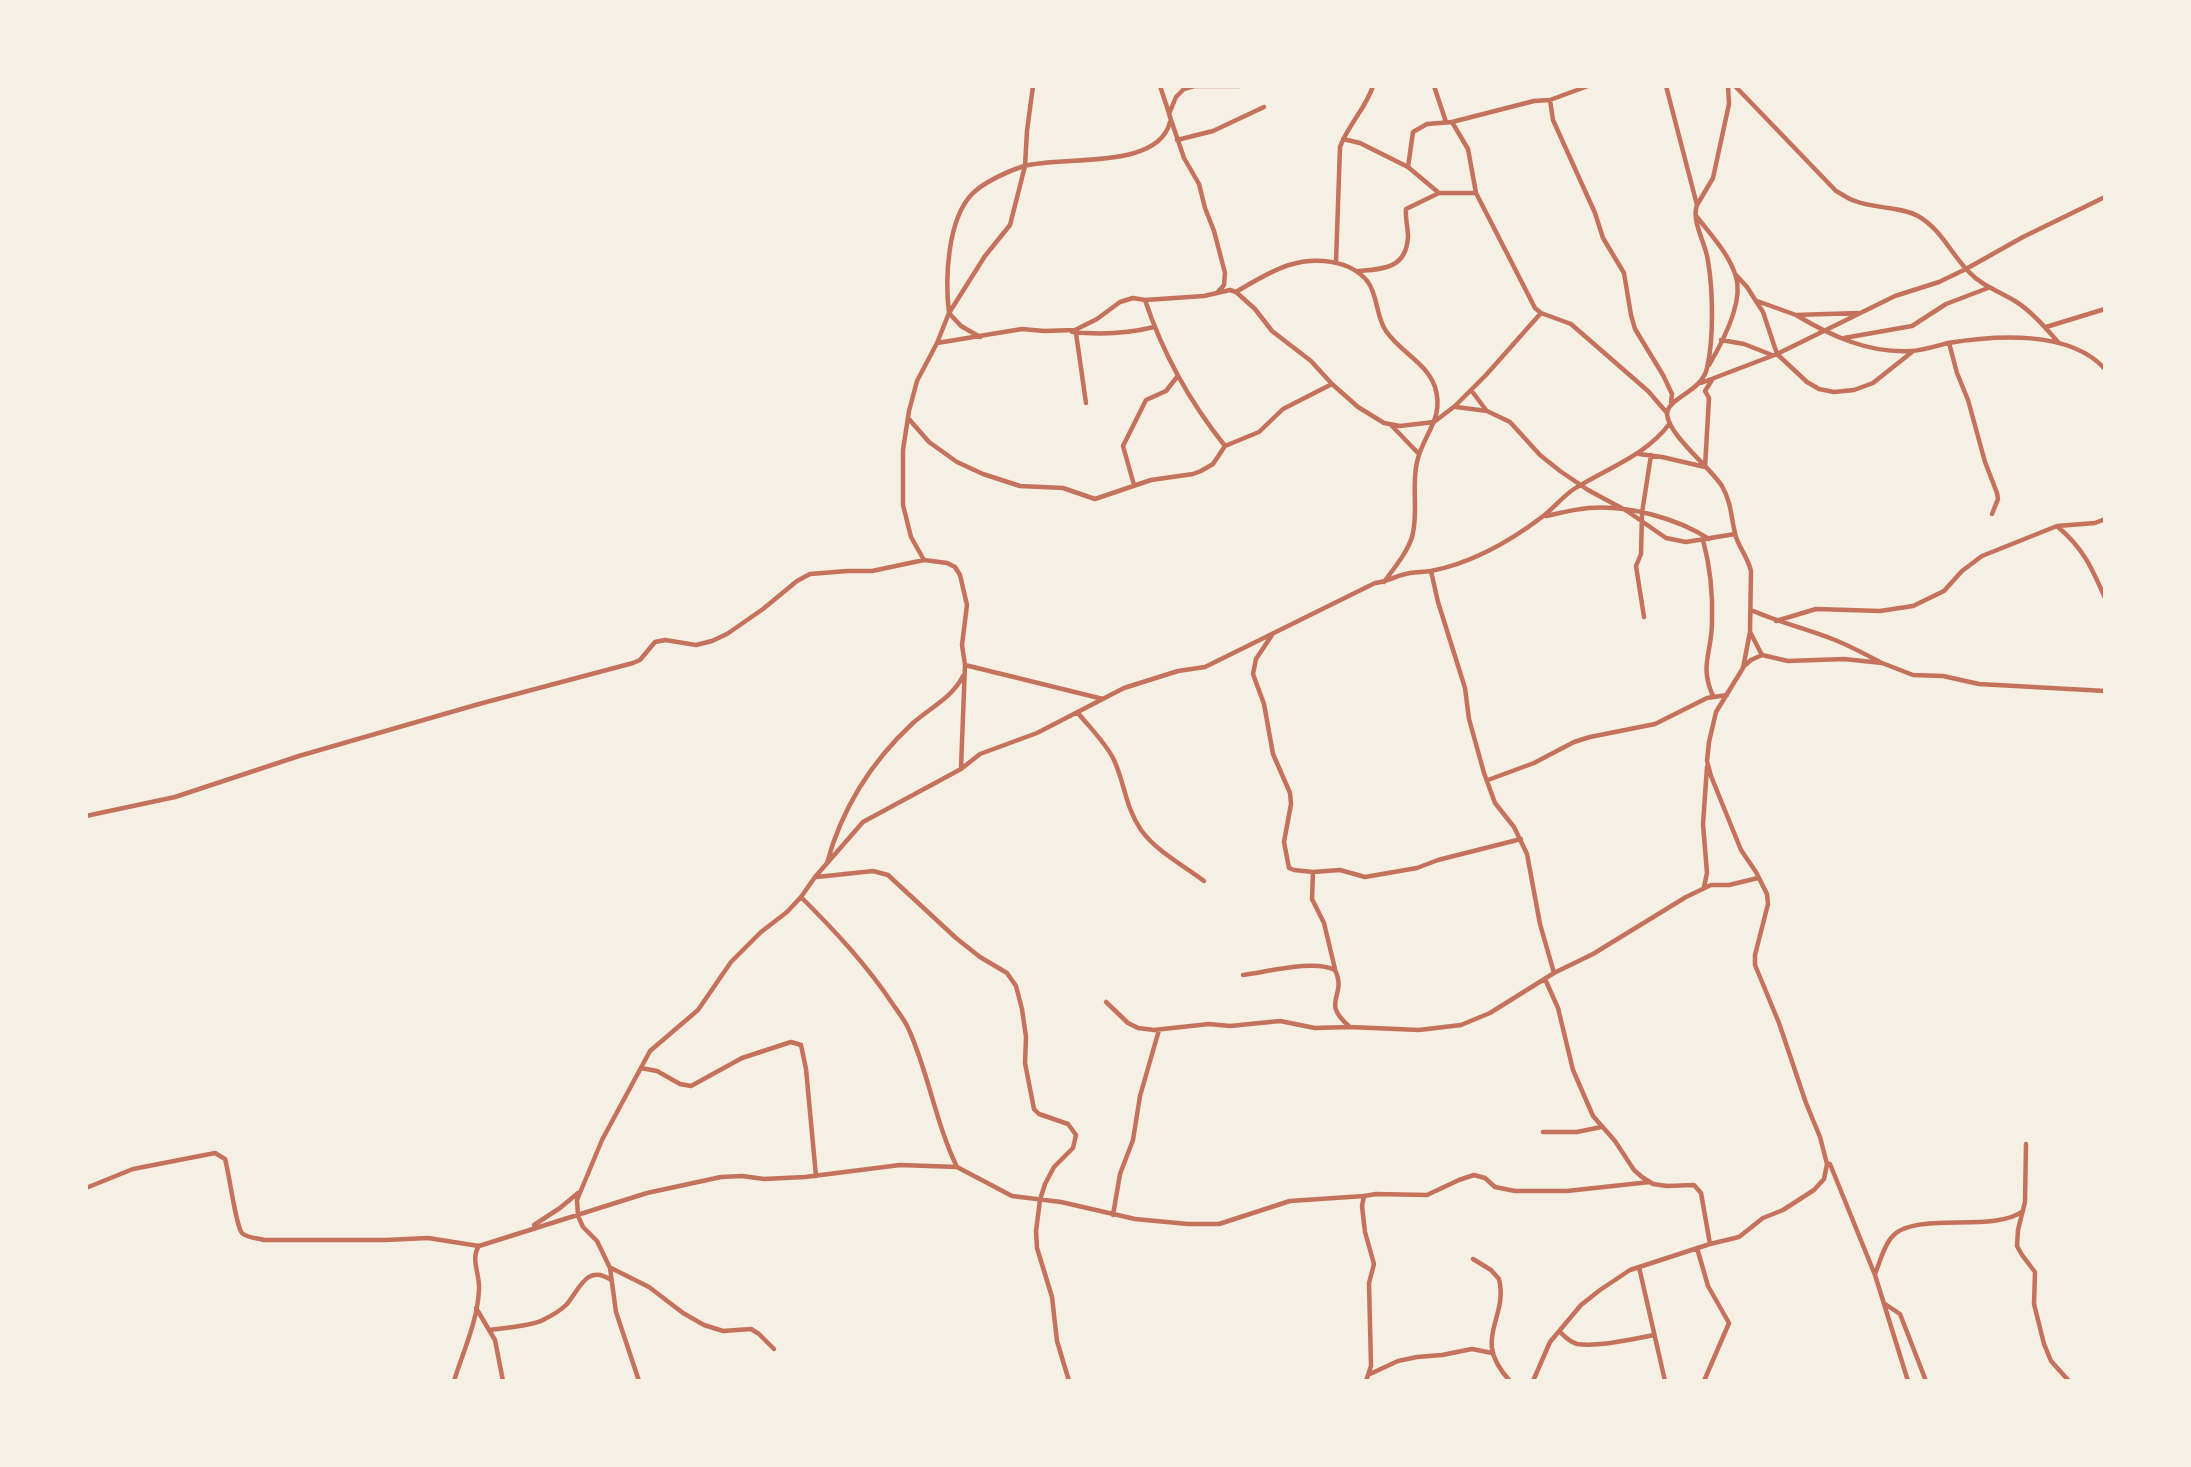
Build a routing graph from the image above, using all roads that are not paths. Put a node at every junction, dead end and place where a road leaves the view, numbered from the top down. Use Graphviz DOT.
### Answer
graph roads {
  1 [pos="1034,86"];
  2 [pos="1160,86"];
  3 [pos="1239,86"];
  4 [pos="1373,86"];
  5 [pos="1434,86"];
  6 [pos="1588,86"];
  7 [pos="1666,86"];
  8 [pos="1728,86"];
  9 [pos="1735,86"];
  10 [pos="1550,100"];
  11 [pos="1264,107"];
  12 [pos="1169,114"];
  13 [pos="1170,122"];
  14 [pos="1449,122"];
  15 [pos="1343,139"];
  16 [pos="1177,140"];
  17 [pos="1025,166"];
  18 [pos="1408,167"];
  19 [pos="1439,193"];
  20 [pos="1476,193"];
  21 [pos="2105,197"];
  22 [pos="1697,205"];
  23 [pos="1694,214"];
  24 [pos="1336,262"];
  25 [pos="1966,269"];
  26 [pos="1356,271"];
  27 [pos="1736,275"];
  28 [pos="1988,288"];
  29 [pos="1236,292"];
  30 [pos="1217,293"];
  31 [pos="1145,300"];
  32 [pos="1755,300"];
  33 [pos="2105,309"];
  34 [pos="949,313"];
  35 [pos="1541,313"];
  36 [pos="1862,313"];
  37 [pos="1796,315"];
  38 [pos="1154,327"];
  39 [pos="2045,327"];
  40 [pos="1824,331"];
  41 [pos="1066,332"];
  42 [pos="1076,333"];
  43 [pos="981,337"];
  44 [pos="1843,339"];
  45 [pos="1721,340"];
  46 [pos="2058,342"];
  47 [pos="937,343"];
  48 [pos="1949,343"];
  49 [pos="1912,351"];
  50 [pos="1775,355"];
  51 [pos="1707,369"];
  52 [pos="2105,369"];
  53 [pos="1177,377"];
  54 [pos="1713,379"];
  55 [pos="1701,383"];
  56 [pos="1332,384"];
  57 [pos="1471,390"];
  58 [pos="1086,403"];
  59 [pos="1671,403"];
  60 [pos="1455,407"];
  61 [pos="1487,411"];
  62 [pos="1667,413"];
  63 [pos="908,417"];
  64 [pos="1434,422"];
  65 [pos="1670,423"];
  66 [pos="1391,425"];
  67 [pos="1225,446"];
  68 [pos="1419,454"];
  69 [pos="1638,454"];
  70 [pos="1651,455"];
  71 [pos="1705,467"];
  72 [pos="1134,485"];
  73 [pos="1581,485"];
  74 [pos="1627,511"];
  75 [pos="1642,513"];
  76 [pos="1992,514"];
  77 [pos="1543,516"];
  78 [pos="2105,519"];
  79 [pos="1641,520"];
  80 [pos="2057,526"];
  81 [pos="1735,534"];
  82 [pos="1703,540"];
  83 [pos="1710,540"];
  84 [pos="924,560"];
  85 [pos="1431,571"];
  86 [pos="1383,583"];
  87 [pos="2105,597"];
  88 [pos="1751,610"];
  89 [pos="1644,617"];
  90 [pos="1776,621"];
  91 [pos="1750,632"];
  92 [pos="1273,634"];
  93 [pos="1762,655"];
  94 [pos="1882,663"];
  95 [pos="965,665"];
  96 [pos="1743,668"];
  97 [pos="964,674"];
  98 [pos="2105,691"];
  99 [pos="1727,695"];
  100 [pos="1713,696"];
  101 [pos="1104,699"];
  102 [pos="1078,713"];
  103 [pos="1707,761"];
  104 [pos="961,769"];
  105 [pos="1488,780"];
  106 [pos="86,816"];
  107 [pos="1521,839"];
  108 [pos="827,863"];
  109 [pos="1313,872"];
  110 [pos="815,877"];
  111 [pos="1758,878"];
  112 [pos="1204,881"];
  113 [pos="1704,888"];
  114 [pos="801,897"];
  115 [pos="1335,970"];
  116 [pos="1554,973"];
  117 [pos="1243,975"];
  118 [pos="1545,979"];
  119 [pos="1106,1002"];
  120 [pos="1350,1027"];
  121 [pos="1159,1030"];
  122 [pos="641,1068"];
  123 [pos="1602,1126"];
  124 [pos="1543,1132"];
  125 [pos="2026,1144"];
  126 [pos="1827,1164"];
  127 [pos="957,1167"];
  128 [pos="816,1176"];
  129 [pos="1650,1182"];
  130 [pos="86,1188"];
  131 [pos="578,1192"];
  132 [pos="1364,1196"];
  133 [pos="1040,1200"];
  134 [pos="2023,1210"];
  135 [pos="1113,1215"];
  136 [pos="578,1216"];
  137 [pos="527,1229"];
  138 [pos="1710,1244"];
  139 [pos="479,1245"];
  140 [pos="1697,1248"];
  141 [pos="1474,1259"];
  142 [pos="1639,1267"];
  143 [pos="610,1268"];
  144 [pos="1875,1275"];
  145 [pos="611,1280"];
  146 [pos="1884,1303"];
  147 [pos="476,1308"];
  148 [pos="490,1330"];
  149 [pos="1559,1332"];
  150 [pos="1654,1335"];
  151 [pos="774,1349"];
  152 [pos="1492,1353"];
  153 [pos="1370,1374"];
  154 [pos="454,1381"];
  155 [pos="503,1381"];
  156 [pos="639,1381"];
  157 [pos="1069,1381"];
  158 [pos="1366,1381"];
  159 [pos="1510,1381"];
  160 [pos="1533,1381"];
  161 [pos="1665,1381"];
  162 [pos="1704,1381"];
  163 [pos="1908,1381"];
  164 [pos="1926,1381"];
  165 [pos="2069,1381"];
  1 -- 17 [label="street"];
  2 -- 12 [label="street"];
  3 -- 12 [label="street"];
  4 -- 15 [label="street"];
  5 -- 14 [label="street"];
  6 -- 10 [label="street"];
  7 -- 22 [label="street"];
  8 -- 22 [label="street"];
  9 -- 25 [label="street"];
  10 -- 14 [label="street"];
  10 -- 59 [label="street"];
  11 -- 16 [label="street"];
  12 -- 13 [label="street"];
  13 -- 16 [label="street"];
  13 -- 17 [label="street"];
  14 -- 18 [label="street"];
  14 -- 20 [label="street"];
  15 -- 18 [label="street"];
  15 -- 24 [label="street"];
  16 -- 30 [label="street"];
  17 -- 34 [label="street"];
  17 -- 34 [label="street"];
  18 -- 19 [label="street"];
  19 -- 20 [label="street"];
  19 -- 26 [label="street"];
  20 -- 35 [label="street"];
  21 -- 25 [label="street"];
  22 -- 23 [label="street"];
  23 -- 27 [label="street"];
  23 -- 51 [label="street"];
  24 -- 26 [label="street"];
  24 -- 29 [label="street"];
  25 -- 28 [label="street"];
  25 -- 36 [label="street"];
  26 -- 64 [label="street"];
  27 -- 32 [label="street"];
  27 -- 45 [label="street"];
  28 -- 39 [label="street"];
  28 -- 44 [label="street"];
  29 -- 30 [label="street"];
  29 -- 56 [label="street"];
  30 -- 31 [label="street"];
  31 -- 38 [label="street"];
  31 -- 41 [label="street"];
  32 -- 37 [label="street"];
  32 -- 50 [label="street"];
  33 -- 39 [label="street"];
  34 -- 43 [label="street"];
  34 -- 47 [label="street"];
  35 -- 57 [label="street"];
  35 -- 62 [label="street"];
  36 -- 37 [label="street"];
  36 -- 40 [label="street"];
  37 -- 40 [label="street"];
  38 -- 42 [label="street"];
  38 -- 53 [label="street"];
  39 -- 46 [label="street"];
  40 -- 44 [label="street"];
  40 -- 50 [label="street"];
  41 -- 42 [label="street"];
  41 -- 43 [label="street"];
  42 -- 58 [label="street"];
  43 -- 47 [label="street"];
  44 -- 49 [label="street"];
  45 -- 50 [label="street"];
  45 -- 51 [label="street"];
  46 -- 48 [label="street"];
  46 -- 52 [label="street"];
  47 -- 63 [label="street"];
  48 -- 49 [label="street"];
  48 -- 76 [label="street"];
  49 -- 50 [label="street"];
  50 -- 54 [label="street"];
  51 -- 55 [label="street"];
  53 -- 67 [label="street"];
  53 -- 72 [label="street"];
  54 -- 55 [label="street"];
  54 -- 71 [label="street"];
  55 -- 59 [label="street"];
  56 -- 66 [label="street"];
  56 -- 67 [label="street"];
  57 -- 60 [label="street"];
  57 -- 61 [label="street"];
  59 -- 62 [label="street"];
  60 -- 61 [label="street"];
  60 -- 64 [label="street"];
  61 -- 73 [label="street"];
  62 -- 65 [label="street"];
  63 -- 72 [label="street"];
  63 -- 84 [label="street"];
  64 -- 66 [label="street"];
  64 -- 68 [label="street"];
  65 -- 69 [label="street"];
  65 -- 71 [label="street"];
  66 -- 68 [label="street"];
  67 -- 72 [label="street"];
  68 -- 86 [label="street"];
  69 -- 70 [label="street"];
  69 -- 73 [label="street"];
  70 -- 71 [label="street"];
  70 -- 75 [label="street"];
  71 -- 81 [label="street"];
  73 -- 74 [label="street"];
  73 -- 77 [label="street"];
  74 -- 75 [label="street"];
  74 -- 77 [label="street"];
  74 -- 79 [label="street"];
  75 -- 79 [label="street"];
  75 -- 83 [label="street"];
  77 -- 85 [label="street"];
  78 -- 80 [label="street"];
  79 -- 82 [label="street"];
  79 -- 89 [label="street"];
  80 -- 87 [label="street"];
  80 -- 90 [label="street"];
  81 -- 83 [label="street"];
  81 -- 88 [label="street"];
  82 -- 83 [label="street"];
  82 -- 100 [label="street"];
  84 -- 95 [label="street"];
  84 -- 106 [label="street"];
  85 -- 86 [label="street"];
  85 -- 105 [label="street"];
  86 -- 92 [label="street"];
  88 -- 90 [label="street"];
  88 -- 91 [label="street"];
  90 -- 94 [label="street"];
  91 -- 93 [label="street"];
  91 -- 96 [label="street"];
  92 -- 101 [label="street"];
  92 -- 109 [label="street"];
  93 -- 94 [label="street"];
  93 -- 96 [label="street"];
  94 -- 98 [label="street"];
  95 -- 97 [label="street"];
  95 -- 101 [label="street"];
  96 -- 99 [label="street"];
  97 -- 104 [label="street"];
  97 -- 108 [label="street"];
  99 -- 100 [label="street"];
  99 -- 103 [label="street"];
  100 -- 105 [label="street"];
  101 -- 102 [label="street"];
  102 -- 104 [label="street"];
  102 -- 112 [label="street"];
  103 -- 111 [label="street"];
  103 -- 113 [label="street"];
  104 -- 108 [label="street"];
  105 -- 107 [label="street"];
  107 -- 109 [label="street"];
  107 -- 116 [label="street"];
  108 -- 110 [label="street"];
  109 -- 115 [label="street"];
  110 -- 114 [label="street"];
  110 -- 133 [label="street"];
  111 -- 113 [label="street"];
  111 -- 126 [label="street"];
  113 -- 116 [label="street"];
  114 -- 122 [label="street"];
  114 -- 127 [label="street"];
  115 -- 117 [label="street"];
  115 -- 120 [label="street"];
  116 -- 118 [label="street"];
  118 -- 120 [label="street"];
  118 -- 123 [label="street"];
  119 -- 121 [label="street"];
  120 -- 121 [label="street"];
  121 -- 135 [label="street"];
  122 -- 128 [label="street"];
  122 -- 131 [label="street"];
  123 -- 124 [label="street"];
  123 -- 129 [label="street"];
  125 -- 134 [label="street"];
  126 -- 138 [label="street"];
  126 -- 144 [label="street"];
  127 -- 128 [label="street"];
  127 -- 133 [label="street"];
  128 -- 136 [label="street"];
  129 -- 132 [label="street"];
  129 -- 138 [label="street"];
  130 -- 139 [label="street"];
  131 -- 136 [label="street"];
  131 -- 137 [label="street"];
  132 -- 135 [label="street"];
  132 -- 153 [label="street"];
  133 -- 135 [label="street"];
  133 -- 157 [label="street"];
  134 -- 144 [label="street"];
  134 -- 165 [label="street"];
  136 -- 137 [label="street"];
  136 -- 143 [label="street"];
  137 -- 139 [label="street"];
  138 -- 140 [label="street"];
  139 -- 147 [label="street"];
  140 -- 142 [label="street"];
  140 -- 162 [label="street"];
  141 -- 152 [label="street"];
  142 -- 149 [label="street"];
  142 -- 150 [label="street"];
  143 -- 145 [label="street"];
  143 -- 151 [label="street"];
  144 -- 146 [label="street"];
  145 -- 148 [label="street"];
  145 -- 156 [label="street"];
  146 -- 163 [label="street"];
  146 -- 164 [label="street"];
  147 -- 148 [label="street"];
  147 -- 154 [label="street"];
  148 -- 155 [label="street"];
  149 -- 150 [label="street"];
  149 -- 160 [label="street"];
  150 -- 161 [label="street"];
  152 -- 153 [label="street"];
  152 -- 159 [label="street"];
  153 -- 158 [label="street"];
}
